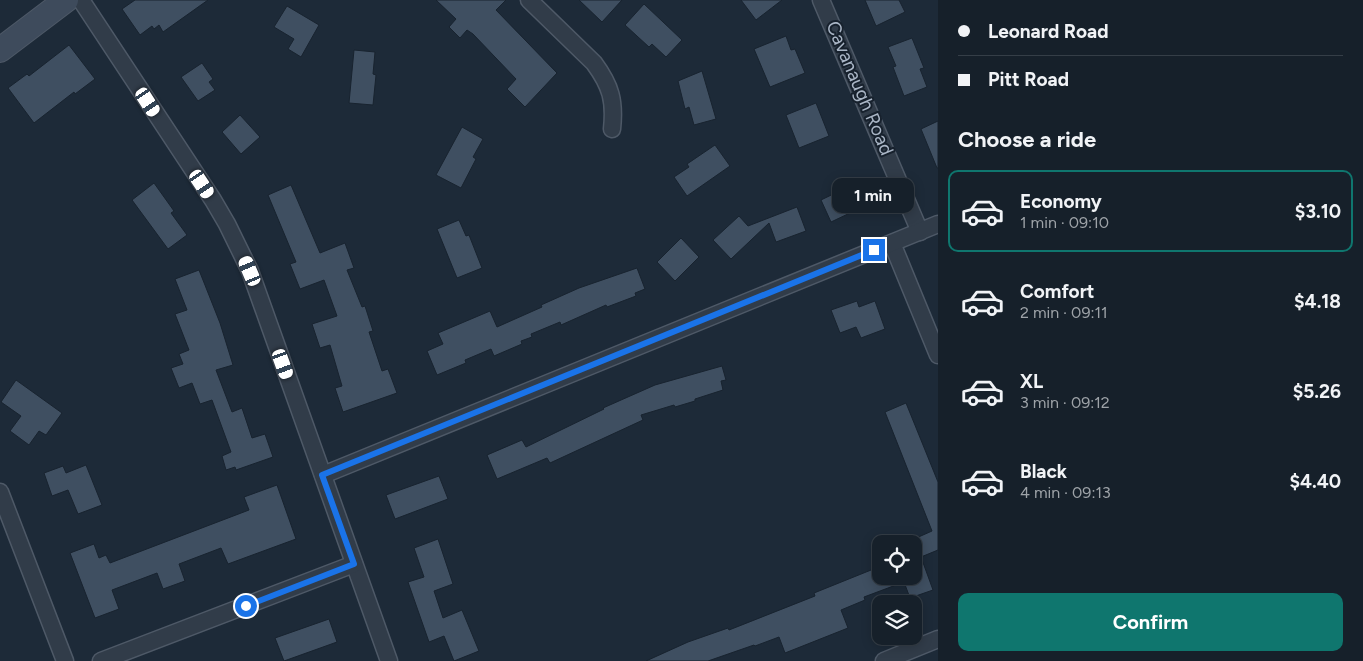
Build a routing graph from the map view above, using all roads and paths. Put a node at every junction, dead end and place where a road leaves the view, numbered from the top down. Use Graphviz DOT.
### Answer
graph roads {
  1 [pos="66,0"];
  2 [pos="81,0"];
  3 [pos="529,0"];
  4 [pos="821,0"];
  5 [pos="0,50"];
  6 [pos="612,129"];
  7 [pos="938,224"];
  8 [pos="920,232"];
  9 [pos="892,243"];
  10 [pos="938,355"];
  11 [pos="322,475"];
  12 [pos="0,492"];
  13 [pos="354,564"];
  14 [pos="938,639"];
  15 [pos="65,661"];
  16 [pos="101,661"];
  17 [pos="389,661"];
  18 [pos="884,661"];
  1 -- 5 [label="street"];
  2 -- 11 [label="street"];
  3 -- 6 [label="street"];
  4 -- 8 [label="street, Cavanaugh Road"];
  7 -- 8 [label="street"];
  8 -- 9 [label="street"];
  9 -- 10 [label="street"];
  9 -- 11 [label="street"];
  11 -- 13 [label="street"];
  12 -- 15 [label="street"];
  13 -- 16 [label="street"];
  13 -- 17 [label="street"];
  14 -- 18 [label="street"];
}
